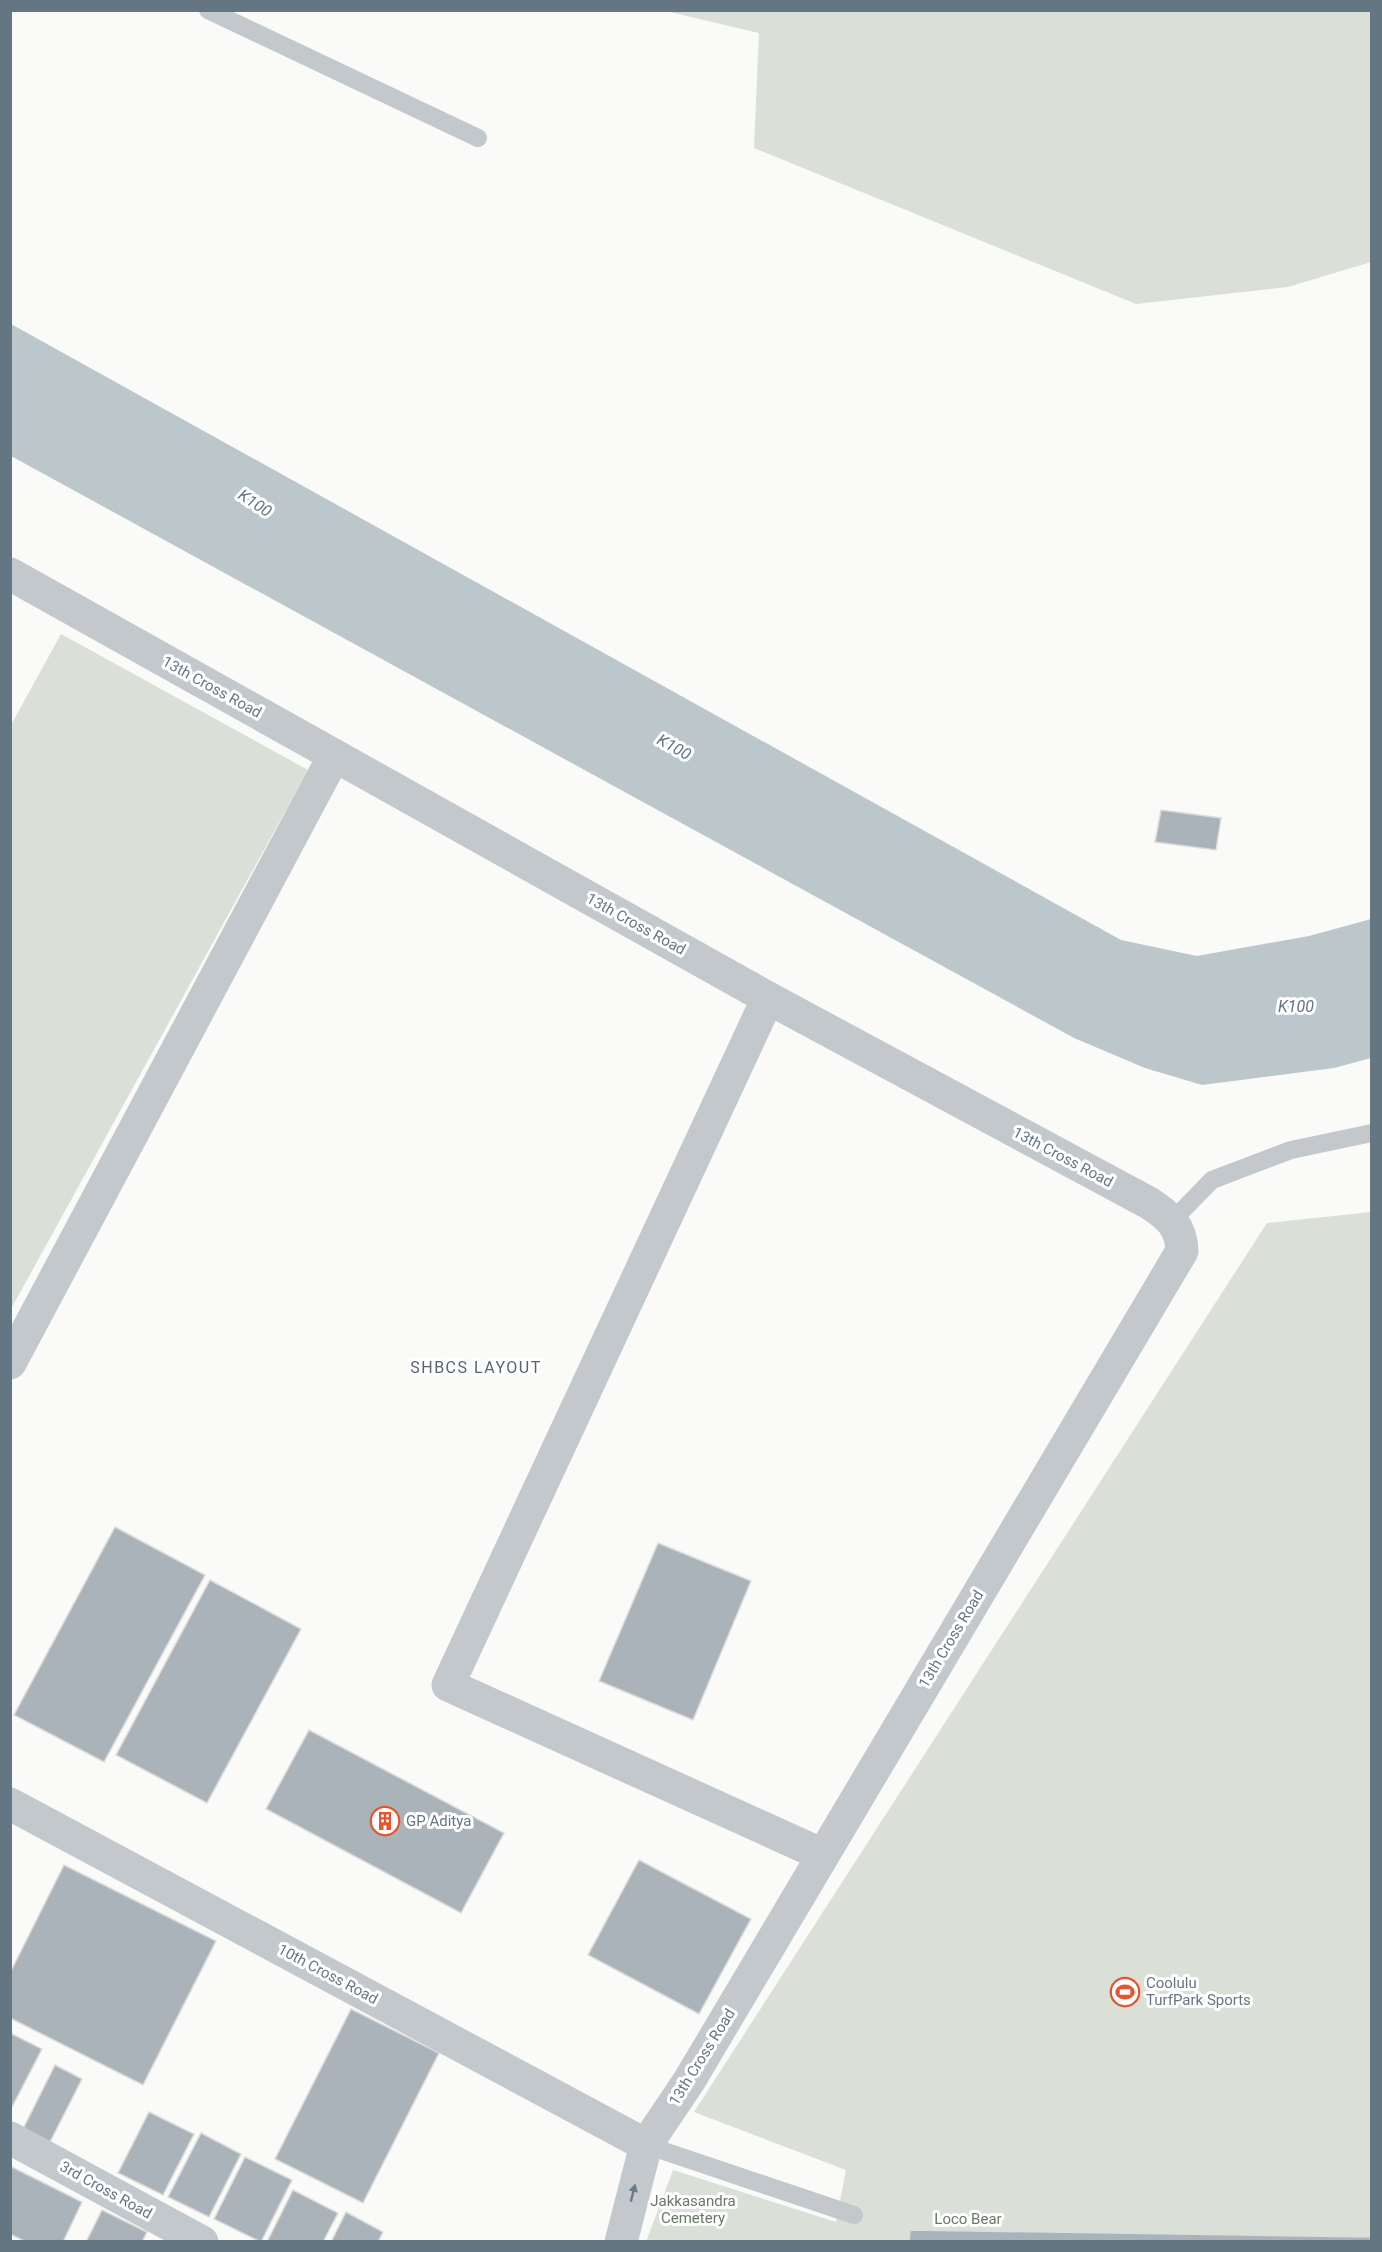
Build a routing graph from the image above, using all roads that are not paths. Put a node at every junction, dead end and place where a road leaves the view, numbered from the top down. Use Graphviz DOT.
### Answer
graph roads {
  1 [pos="208,10"];
  2 [pos="478,138"];
  3 [pos="10,574"];
  4 [pos="334,756"];
  5 [pos="768,998"];
  6 [pos="1371,1133"];
  7 [pos="1173,1220"];
  8 [pos="10,1364"];
  9 [pos="10,1804"];
  10 [pos="823,1855"];
  11 [pos="10,2138"];
  12 [pos="646,2145"];
  13 [pos="854,2215"];
  14 [pos="202,2241"];
  15 [pos="621,2241"];
  1 -- 2 [label="lane"];
  3 -- 4 [label="street, 13th Cross Road"];
  4 -- 5 [label="street, 13th Cross Road"];
  4 -- 8 [label="street"];
  5 -- 7 [label="street, 13th Cross Road"];
  5 -- 10 [label="street"];
  6 -- 7 [label="lane"];
  7 -- 10 [label="street, 13th Cross Road"];
  9 -- 12 [label="street, 10th Cross Road"];
  10 -- 12 [label="street, 13th Cross Road"];
  11 -- 14 [label="street, 3rd Cross Road"];
  12 -- 13 [label="lane"];
  15 -- 12 [label="street, 13th Cross Road, one-way"];
}
